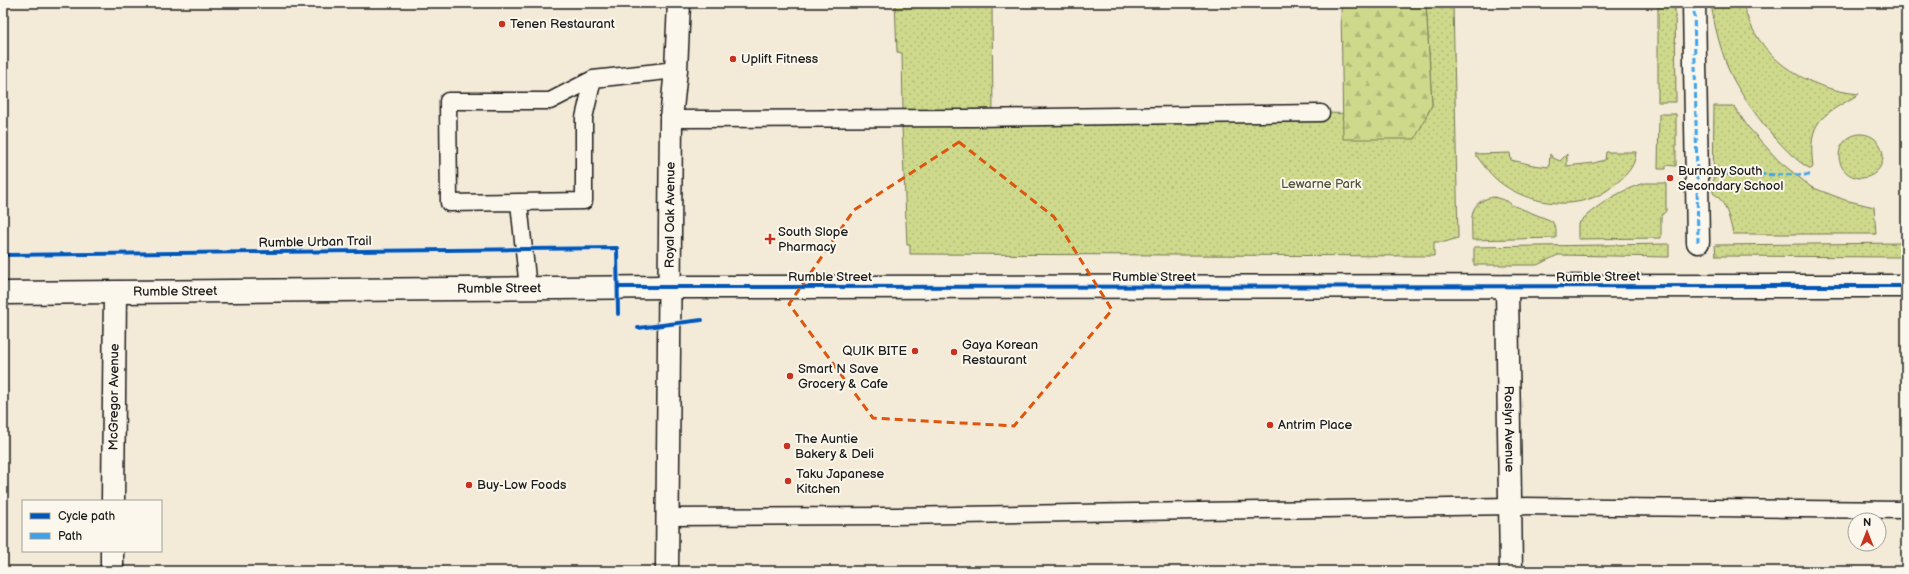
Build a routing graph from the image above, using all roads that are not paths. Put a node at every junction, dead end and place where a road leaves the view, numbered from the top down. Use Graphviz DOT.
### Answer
graph roads {
  1 [pos="679,3"];
  2 [pos="1694,3"];
  3 [pos="676,70"];
  4 [pos="593,79"];
  5 [pos="1321,113"];
  6 [pos="671,119"];
  7 [pos="519,203"];
  8 [pos="1698,242"];
  9 [pos="1906,286"];
  10 [pos="669,287"];
  11 [pos="528,288"];
  12 [pos="1507,288"];
  13 [pos="115,293"];
  14 [pos="3,294"];
  15 [pos="113,500"];
  16 [pos="1511,506"];
  17 [pos="1906,510"];
  18 [pos="666,517"];
  19 [pos="112,552"];
  20 [pos="112,571"];
  21 [pos="667,571"];
  22 [pos="1511,571"];
  1 -- 3 [label="street, Royal Oak Avenue"];
  2 -- 8 [label="street"];
  3 -- 4 [label="lane"];
  3 -- 6 [label="street, Royal Oak Avenue"];
  4 -- 7 [label="lane"];
  4 -- 7 [label="lane"];
  5 -- 6 [label="lane"];
  6 -- 10 [label="street, Royal Oak Avenue"];
  7 -- 11 [label="lane"];
  9 -- 12 [label="street, Rumble Street"];
  10 -- 11 [label="street, Rumble Street"];
  10 -- 12 [label="street, Rumble Street"];
  10 -- 18 [label="street, Royal Oak Avenue"];
  11 -- 13 [label="street, Rumble Street"];
  12 -- 16 [label="street, Roslyn Avenue"];
  13 -- 14 [label="street, Rumble Street"];
  13 -- 15 [label="street, McGregor Avenue"];
  16 -- 17 [label="lane"];
  16 -- 18 [label="lane"];
  16 -- 22 [label="street, Roslyn Avenue"];
  18 -- 21 [label="street, Royal Oak Avenue"];
  19 -- 20 [label="street"];
}
